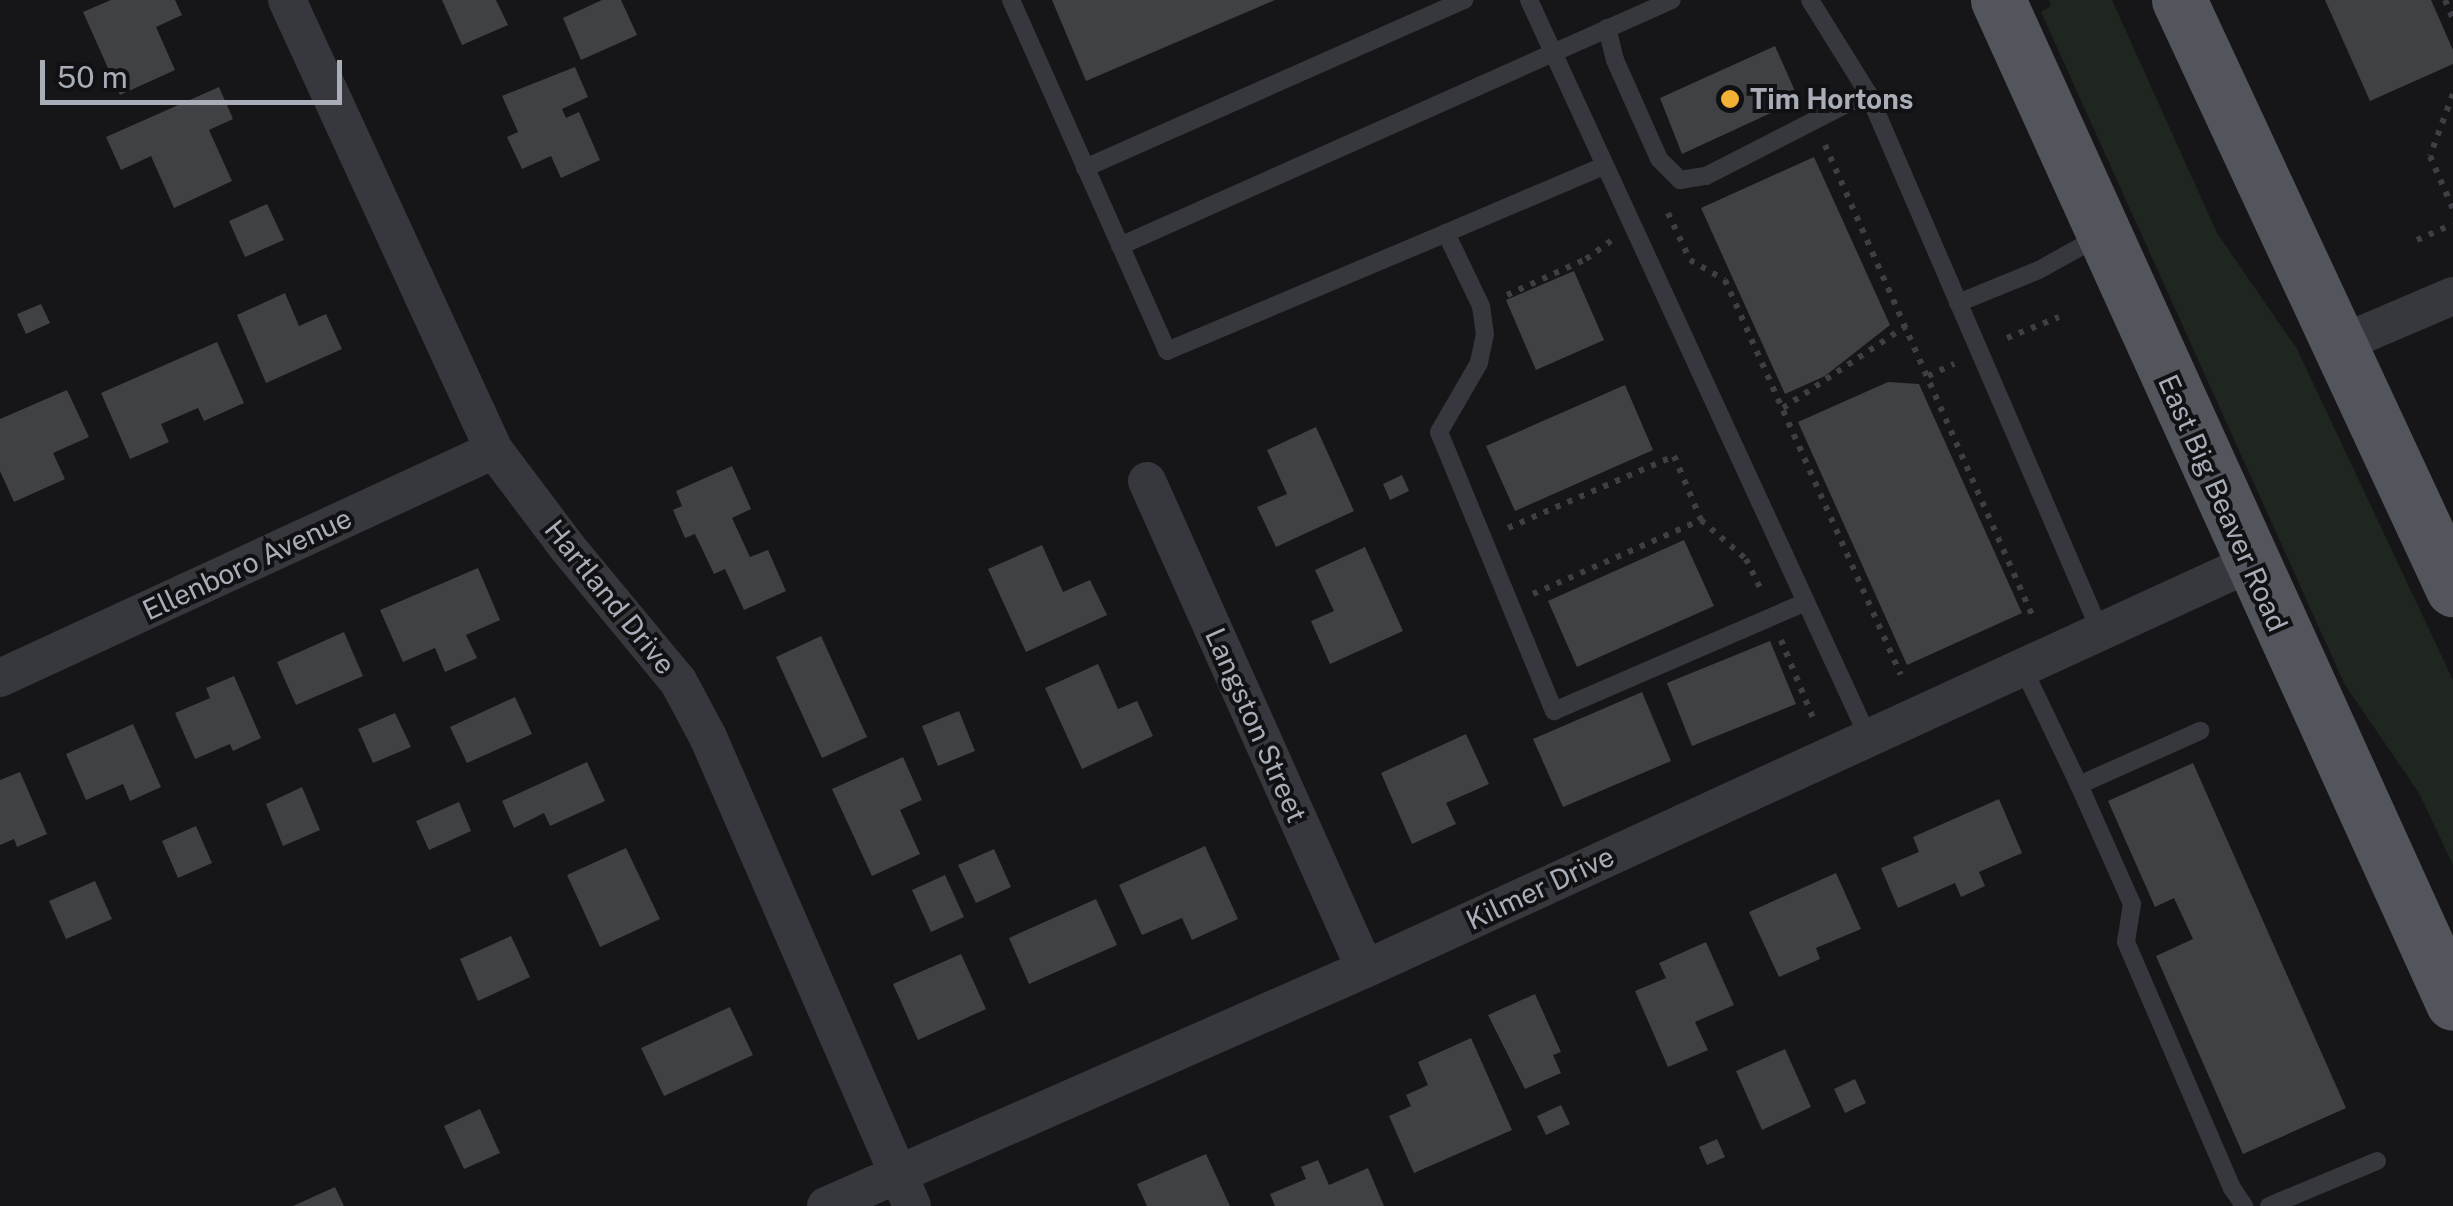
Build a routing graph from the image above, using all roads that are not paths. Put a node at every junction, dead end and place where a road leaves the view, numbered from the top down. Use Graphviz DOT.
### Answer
graph roads {
  1 [pos="287,0"];
  2 [pos="1011,0"];
  3 [pos="1465,0"];
  4 [pos="1528,0"];
  5 [pos="1672,0"];
  6 [pos="1810,0"];
  7 [pos="1998,0"];
  8 [pos="2180,0"];
  9 [pos="1607,28"];
  10 [pos="1552,51"];
  11 [pos="1868,93"];
  12 [pos="1604,166"];
  13 [pos="1085,168"];
  14 [pos="1446,232"];
  15 [pos="2102,235"];
  16 [pos="1120,246"];
  17 [pos="2453,296"];
  18 [pos="1958,303"];
  19 [pos="2338,345"];
  20 [pos="494,450"];
  21 [pos="1147,481"];
  22 [pos="2250,562"];
  23 [pos="2453,589"];
  24 [pos="1804,603"];
  25 [pos="2101,633"];
  26 [pos="2024,668"];
  27 [pos="0,678"];
  28 [pos="2200,732"];
  29 [pos="1868,739"];
  30 [pos="2079,786"];
  31 [pos="1365,969"];
  32 [pos="2453,1004"];
  33 [pos="2377,1161"];
  34 [pos="904,1190"];
  35 [pos="826,1206"];
  36 [pos="2244,1206"];
  37 [pos="2269,1206"];
  1 -- 20 [label="street, Hartland Drive"];
  2 -- 13 [label="lane"];
  3 -- 13 [label="lane"];
  4 -- 10 [label="lane"];
  5 -- 9 [label="lane"];
  6 -- 11 [label="lane"];
  7 -- 15 [label="main road, East Big Beaver Road"];
  8 -- 19 [label="main road"];
  9 -- 10 [label="lane"];
  9 -- 11 [label="lane"];
  10 -- 12 [label="lane"];
  10 -- 16 [label="lane"];
  11 -- 18 [label="lane"];
  12 -- 14 [label="lane"];
  12 -- 24 [label="lane"];
  13 -- 16 [label="lane"];
  14 -- 16 [label="lane"];
  14 -- 24 [label="lane"];
  15 -- 18 [label="lane"];
  15 -- 22 [label="main road, East Big Beaver Road"];
  17 -- 19 [label="street"];
  18 -- 25 [label="lane"];
  19 -- 23 [label="main road"];
  20 -- 27 [label="street, Ellenboro Avenue"];
  20 -- 34 [label="street, Hartland Drive"];
  21 -- 31 [label="street, Langston Street"];
  22 -- 25 [label="street, Kilmer Drive"];
  22 -- 32 [label="main road, East Big Beaver Road"];
  24 -- 29 [label="lane"];
  25 -- 26 [label="street, Kilmer Drive"];
  26 -- 29 [label="street, Kilmer Drive"];
  26 -- 30 [label="lane"];
  28 -- 30 [label="lane"];
  29 -- 31 [label="street, Kilmer Drive"];
  30 -- 36 [label="lane"];
  31 -- 34 [label="street, Kilmer Drive"];
  33 -- 37 [label="lane"];
  34 -- 35 [label="street, Kilmer Drive"];
}
